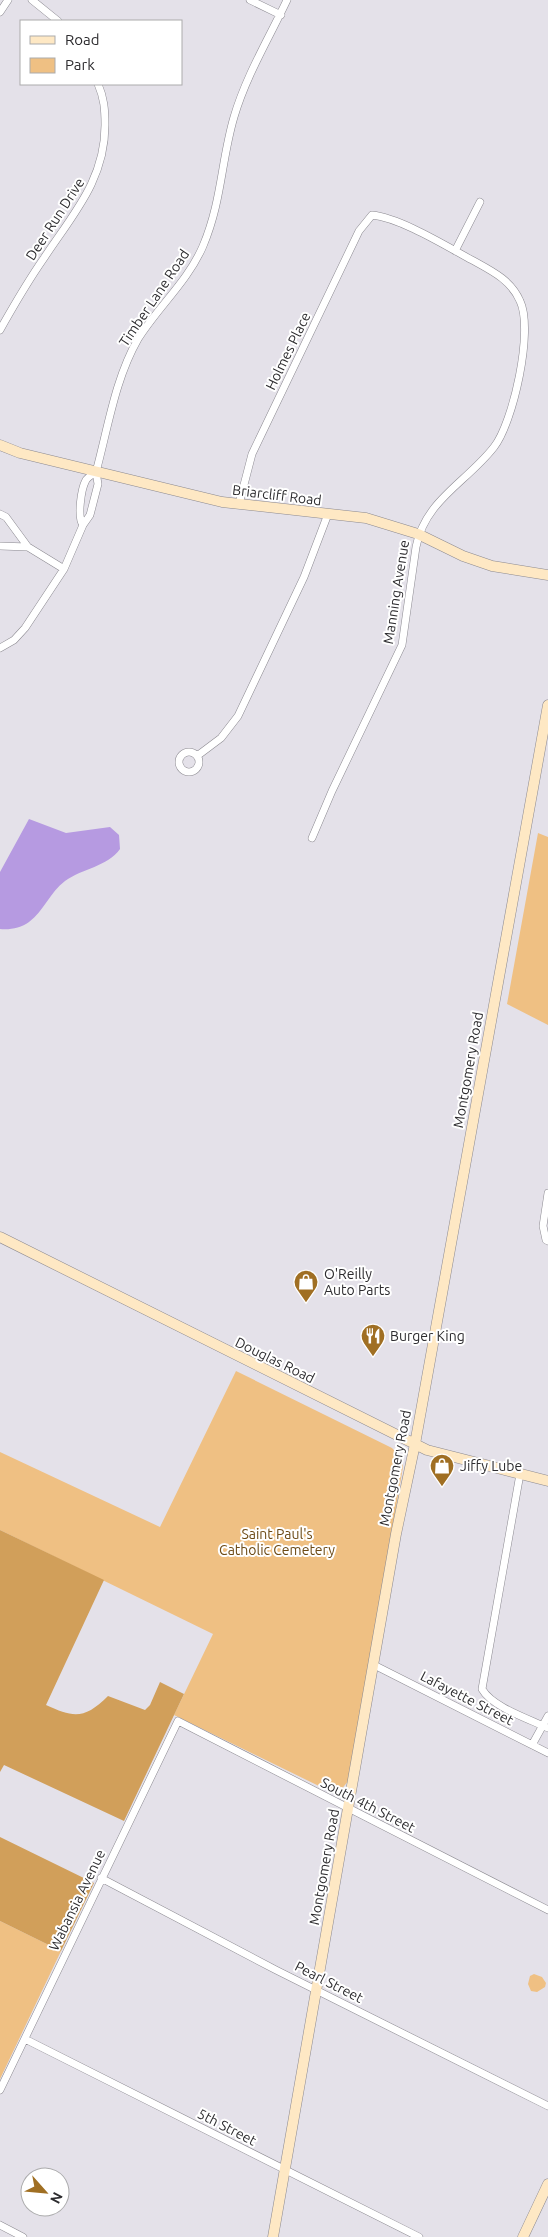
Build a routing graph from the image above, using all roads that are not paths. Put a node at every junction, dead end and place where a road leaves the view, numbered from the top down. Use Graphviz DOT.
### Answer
graph roads {
  1 [pos="8,0"];
  2 [pos="32,0"];
  3 [pos="250,0"];
  4 [pos="287,0"];
  5 [pos="0,12"];
  6 [pos="280,15"];
  7 [pos="57,20"];
  8 [pos="98,85"];
  9 [pos="480,202"];
  10 [pos="372,215"];
  11 [pos="455,251"];
  12 [pos="0,330"];
  13 [pos="0,445"];
  14 [pos="96,472"];
  15 [pos="238,504"];
  16 [pos="0,514"];
  17 [pos="328,514"];
  18 [pos="83,525"];
  19 [pos="418,534"];
  20 [pos="0,546"];
  21 [pos="28,547"];
  22 [pos="64,569"];
  23 [pos="548,575"];
  24 [pos="0,648"];
  25 [pos="548,705"];
  26 [pos="197,756"];
  27 [pos="312,838"];
  28 [pos="548,1192"];
  29 [pos="0,1237"];
  30 [pos="548,1241"];
  31 [pos="415,1444"];
  32 [pos="520,1474"];
  33 [pos="548,1481"];
  34 [pos="374,1665"];
  35 [pos="548,1716"];
  36 [pos="178,1721"];
  37 [pos="545,1727"];
  38 [pos="532,1745"];
  39 [pos="548,1753"];
  40 [pos="349,1809"];
  41 [pos="101,1878"];
  42 [pos="548,1910"];
  43 [pos="316,1990"];
  44 [pos="25,2038"];
  45 [pos="0,2090"];
  46 [pos="548,2106"];
  47 [pos="284,2170"];
  48 [pos="548,2184"];
  49 [pos="0,2225"];
  50 [pos="24,2237"];
  51 [pos="273,2237"];
  52 [pos="419,2237"];
  53 [pos="523,2237"];
  1 -- 5 [label="street"];
  2 -- 7 [label="street"];
  3 -- 6 [label="street"];
  4 -- 6 [label="street, Timber Lane Road"];
  6 -- 14 [label="street, Timber Lane Road"];
  8 -- 12 [label="street, Deer Run Drive"];
  9 -- 11 [label="street"];
  10 -- 11 [label="street, Manning Avenue"];
  10 -- 15 [label="street, Holmes Place"];
  11 -- 19 [label="street, Manning Avenue"];
  13 -- 14 [label="street, Briarcliff Road"];
  14 -- 15 [label="street, Briarcliff Road"];
  14 -- 18 [label="street"];
  14 -- 18 [label="street"];
  15 -- 17 [label="street, Briarcliff Road"];
  16 -- 21 [label="street"];
  17 -- 19 [label="street, Briarcliff Road"];
  17 -- 26 [label="street"];
  18 -- 22 [label="street"];
  19 -- 23 [label="street, Briarcliff Road"];
  19 -- 27 [label="street, Manning Avenue"];
  20 -- 21 [label="street"];
  21 -- 22 [label="street"];
  22 -- 24 [label="street"];
  25 -- 31 [label="street, Montgomery Road"];
  28 -- 30 [label="street"];
  29 -- 31 [label="street, Douglas Road"];
  31 -- 32 [label="street, Douglas Road"];
  31 -- 34 [label="street, Montgomery Road"];
  32 -- 33 [label="street, Douglas Road"];
  32 -- 37 [label="street"];
  34 -- 38 [label="street, Lafayette Street"];
  34 -- 40 [label="street, Montgomery Road"];
  35 -- 37 [label="street"];
  36 -- 40 [label="street, South 4th Street"];
  36 -- 41 [label="street, Wabansia Avenue"];
  37 -- 38 [label="street"];
  38 -- 39 [label="street, Lafayette Street"];
  40 -- 42 [label="street, South 4th Street"];
  40 -- 43 [label="street, Montgomery Road"];
  41 -- 43 [label="street, Pearl Street"];
  41 -- 44 [label="street, Wabansia Avenue"];
  43 -- 46 [label="street, Pearl Street"];
  43 -- 47 [label="street, Montgomery Road"];
  44 -- 45 [label="street, Wabansia Avenue"];
  44 -- 47 [label="street, 5th Street"];
  47 -- 51 [label="street, Montgomery Road"];
  47 -- 52 [label="street, 5th Street"];
  48 -- 53 [label="street"];
  49 -- 50 [label="street"];
}
